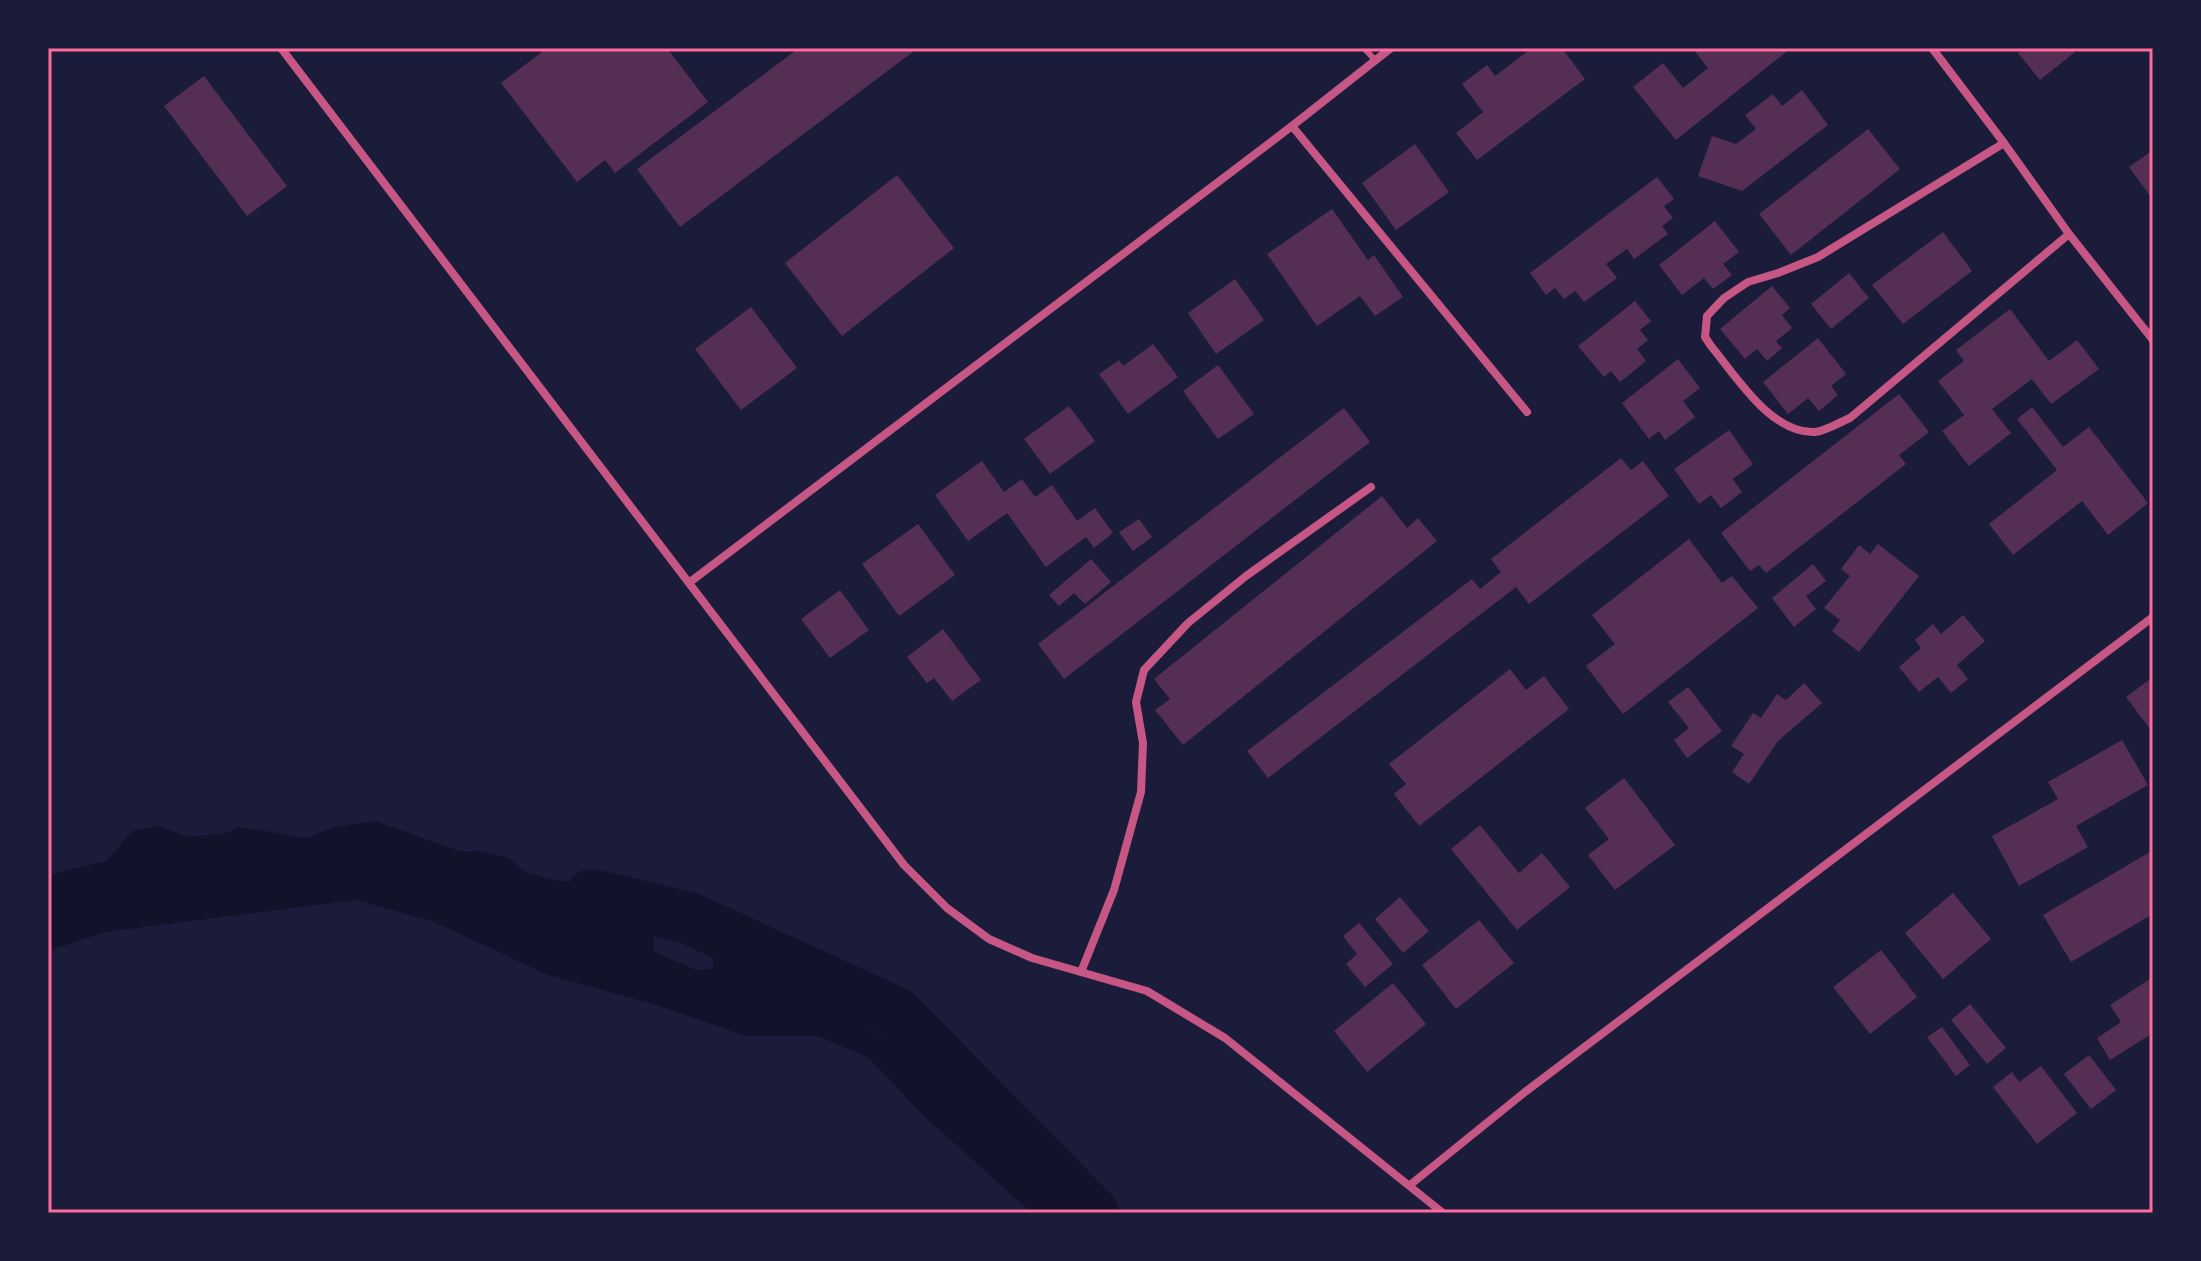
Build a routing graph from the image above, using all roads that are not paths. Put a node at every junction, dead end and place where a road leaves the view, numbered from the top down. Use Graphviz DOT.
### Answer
graph roads {
  1 [pos="281,48"];
  2 [pos="1364,48"];
  3 [pos="1391,48"];
  4 [pos="1932,48"];
  5 [pos="1375,60"];
  6 [pos="1292,126"];
  7 [pos="2004,143"];
  8 [pos="2069,234"];
  9 [pos="2153,340"];
  10 [pos="1527,412"];
  11 [pos="1371,487"];
  12 [pos="690,582"];
  13 [pos="2153,617"];
  14 [pos="1081,972"];
  15 [pos="1410,1185"];
  16 [pos="1443,1213"];
  1 -- 12 [label="street"];
  2 -- 5 [label="lane"];
  3 -- 5 [label="street"];
  4 -- 7 [label="street"];
  5 -- 6 [label="street"];
  6 -- 10 [label="street"];
  6 -- 12 [label="street"];
  7 -- 8 [label="street"];
  7 -- 8 [label="street"];
  8 -- 9 [label="street"];
  11 -- 14 [label="street"];
  12 -- 14 [label="street"];
  13 -- 15 [label="street"];
  14 -- 15 [label="street"];
  15 -- 16 [label="street"];
}
